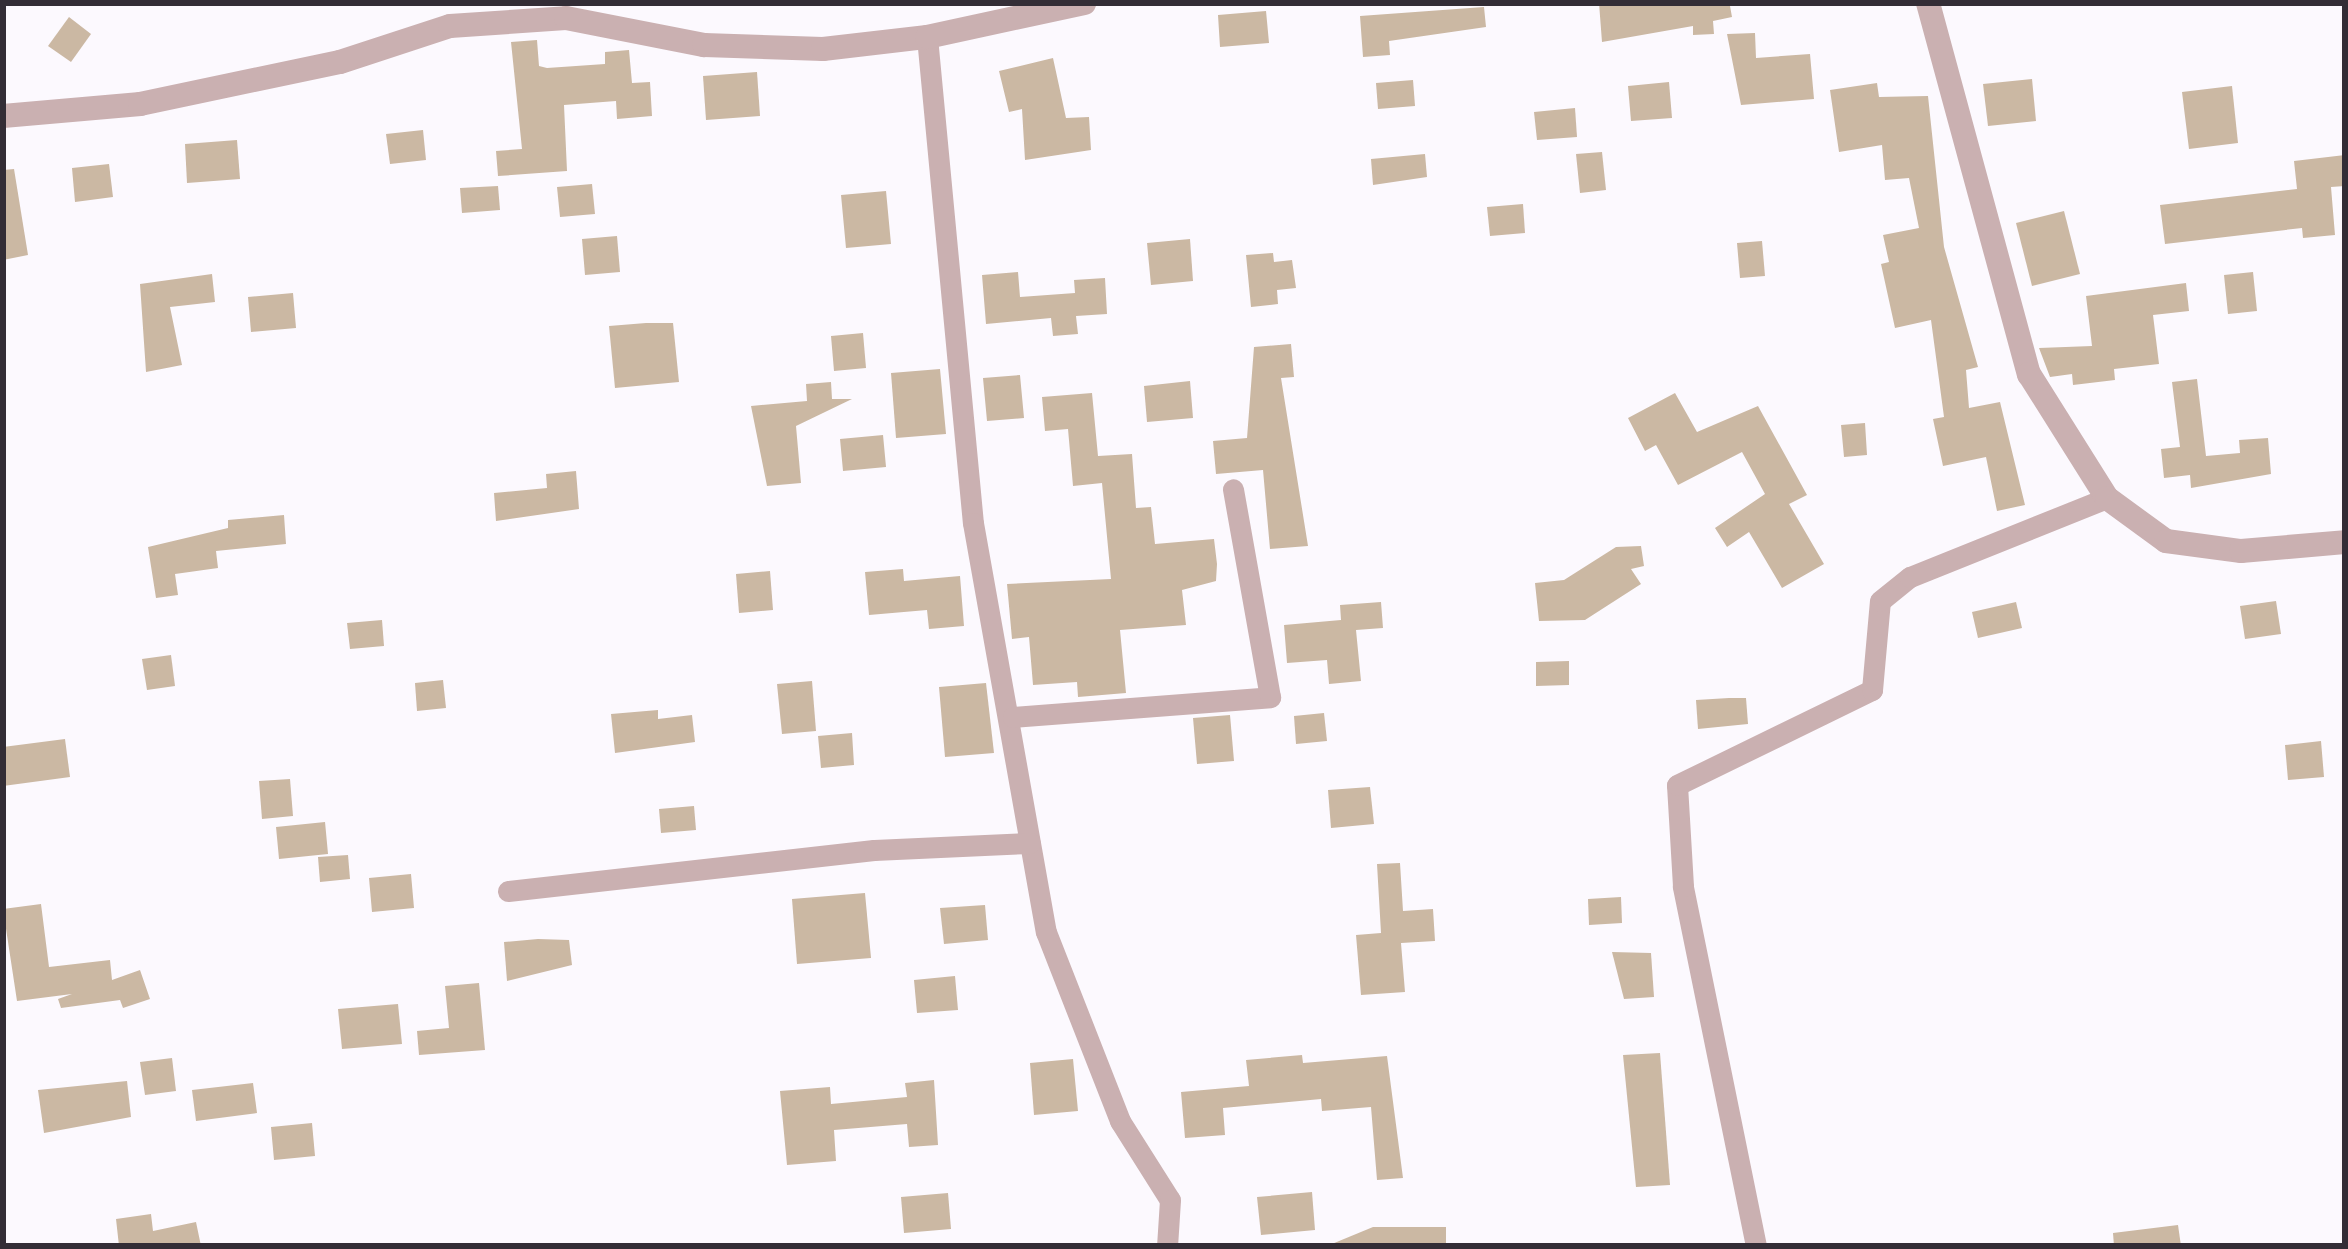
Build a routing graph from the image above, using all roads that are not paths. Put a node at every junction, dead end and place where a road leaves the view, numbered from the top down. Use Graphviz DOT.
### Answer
graph roads {
  1 [pos="1084,3"];
  2 [pos="1928,3"];
  3 [pos="508,12"];
  4 [pos="927,37"];
  5 [pos="3,116"];
  6 [pos="1233,489"];
  7 [pos="2107,498"];
  8 [pos="2345,542"];
  9 [pos="1012,717"];
  10 [pos="1030,843"];
  11 [pos="508,890"];
  12 [pos="1167,1246"];
  13 [pos="1756,1246"];
  1 -- 4 [label="street"];
  2 -- 7 [label="street"];
  3 -- 4 [label="street"];
  3 -- 5 [label="street"];
  4 -- 9 [label="street"];
  6 -- 9 [label="street"];
  7 -- 8 [label="street"];
  7 -- 13 [label="street"];
  9 -- 10 [label="street"];
  10 -- 11 [label="street"];
  10 -- 12 [label="street"];
}
